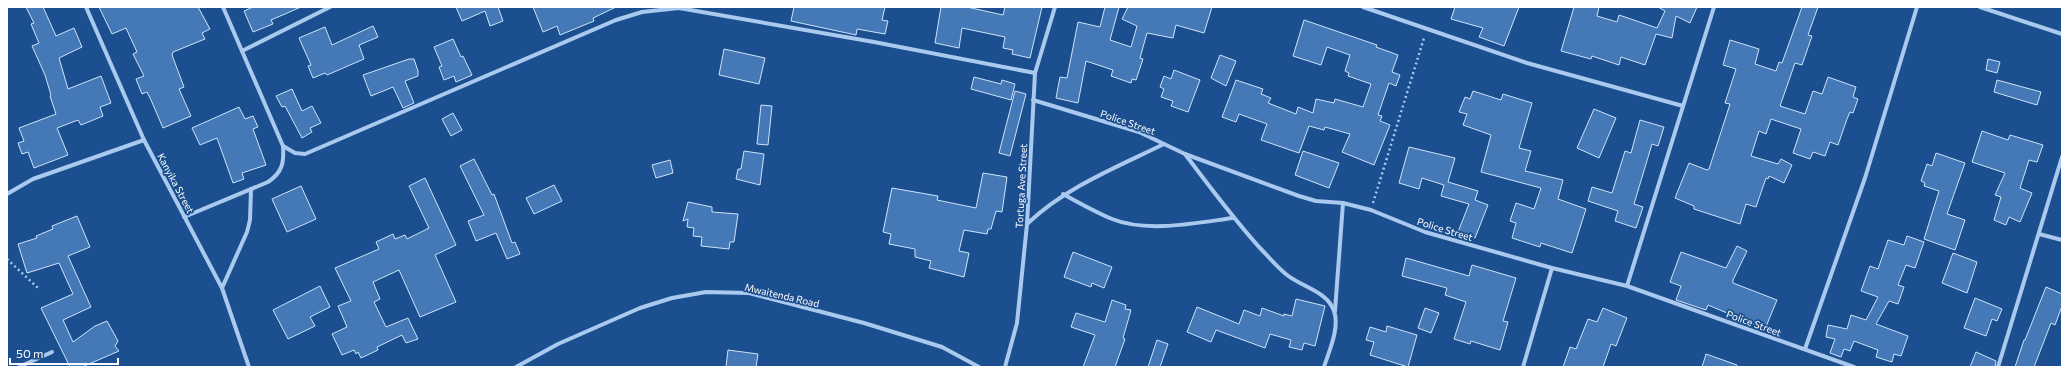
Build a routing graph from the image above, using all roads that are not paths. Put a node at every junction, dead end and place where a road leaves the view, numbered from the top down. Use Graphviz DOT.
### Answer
graph roads {
  1 [pos="86,7"];
  2 [pos="223,7"];
  3 [pos="330,7"];
  4 [pos="1055,7"];
  5 [pos="1363,7"];
  6 [pos="1714,7"];
  7 [pos="1917,7"];
  8 [pos="1980,7"];
  9 [pos="2062,34"];
  10 [pos="242,52"];
  11 [pos="1035,73"];
  12 [pos="1033,100"];
  13 [pos="1683,106"];
  14 [pos="144,140"];
  15 [pos="1164,144"];
  16 [pos="283,146"];
  17 [pos="1185,154"];
  18 [pos="2062,157"];
  19 [pos="251,189"];
  20 [pos="7,194"];
  21 [pos="1062,194"];
  22 [pos="1343,203"];
  23 [pos="184,217"];
  24 [pos="1233,218"];
  25 [pos="1027,224"];
  26 [pos="2039,234"];
  27 [pos="2062,240"];
  28 [pos="1552,268"];
  29 [pos="1627,286"];
  30 [pos="222,288"];
  31 [pos="1335,312"];
  32 [pos="1805,349"];
  33 [pos="52,352"];
  34 [pos="19,367"];
  35 [pos="249,367"];
  36 [pos="516,367"];
  37 [pos="979,367"];
  38 [pos="1005,367"];
  39 [pos="1324,367"];
  40 [pos="1523,367"];
  41 [pos="1854,367"];
  42 [pos="1998,367"];
  1 -- 14 [label="street, Kanyika Street"];
  2 -- 10 [label="street"];
  3 -- 10 [label="street"];
  4 -- 11 [label="street, Tortuga Ave Street"];
  5 -- 13 [label="street"];
  6 -- 13 [label="street"];
  7 -- 32 [label="street"];
  8 -- 9 [label="street"];
  10 -- 16 [label="street"];
  11 -- 12 [label="street, Tortuga Ave Street"];
  11 -- 16 [label="street"];
  12 -- 15 [label="street, Police Street"];
  12 -- 25 [label="street, Tortuga Ave Street"];
  13 -- 29 [label="street"];
  14 -- 20 [label="street"];
  14 -- 23 [label="street, Kanyika Street"];
  15 -- 17 [label="street, Police Street"];
  15 -- 21 [label="street"];
  16 -- 19 [label="street"];
  17 -- 22 [label="street, Police Street"];
  17 -- 24 [label="street"];
  18 -- 26 [label="street"];
  19 -- 23 [label="street"];
  19 -- 30 [label="street"];
  21 -- 24 [label="street"];
  21 -- 25 [label="street"];
  22 -- 28 [label="street, Police Street"];
  22 -- 31 [label="street"];
  23 -- 30 [label="street, Kanyika Street"];
  24 -- 31 [label="street"];
  25 -- 38 [label="street, Tortuga Ave Street"];
  26 -- 27 [label="street"];
  26 -- 42 [label="street"];
  28 -- 29 [label="street, Police Street"];
  28 -- 40 [label="street"];
  29 -- 32 [label="street, Police Street"];
  30 -- 35 [label="street, Kanyika Street"];
  31 -- 39 [label="street"];
  32 -- 41 [label="street, Police Street"];
  33 -- 34 [label="street"];
  36 -- 37 [label="street, Mwaitenda Road"];
}
